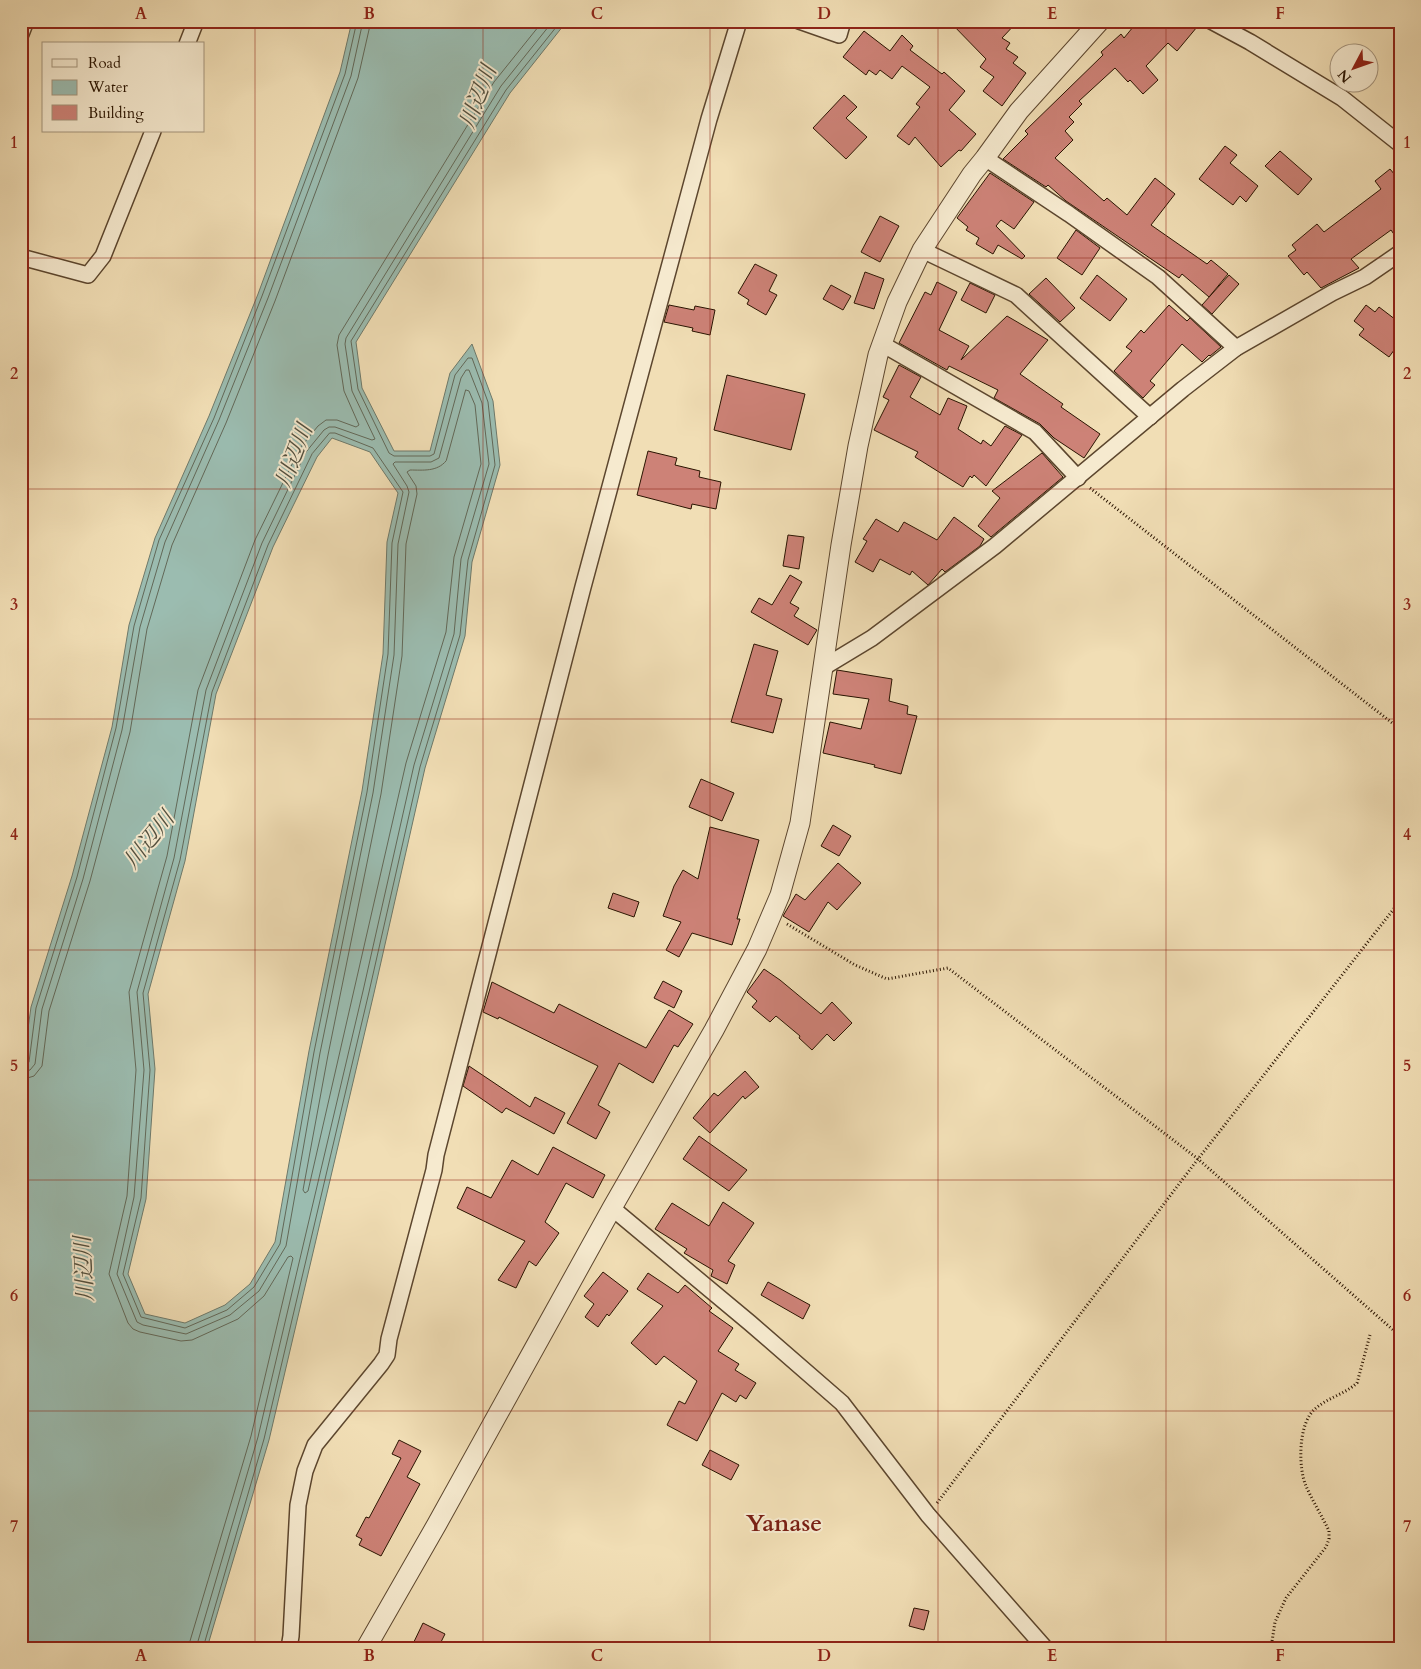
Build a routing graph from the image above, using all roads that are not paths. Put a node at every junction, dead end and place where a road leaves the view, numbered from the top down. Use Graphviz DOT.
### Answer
graph roads {
  1 [pos="26,21"];
  2 [pos="196,21"];
  3 [pos="740,21"];
  4 [pos="799,21"];
  5 [pos="844,21"];
  6 [pos="1100,21"];
  7 [pos="1211,21"];
  8 [pos="21,34"];
  9 [pos="188,42"];
  10 [pos="152,132"];
  11 [pos="1400,144"];
  12 [pos="985,158"];
  13 [pos="922,250"];
  14 [pos="1400,253"];
  15 [pos="21,257"];
  16 [pos="882,344"];
  17 [pos="1236,348"];
  18 [pos="1150,417"];
  19 [pos="1078,478"];
  20 [pos="824,667"];
  21 [pos="612,1208"];
  22 [pos="289,1648"];
  23 [pos="366,1648"];
  24 [pos="1045,1648"];
  1 -- 8 [label="street"];
  2 -- 9 [label="street"];
  3 -- 22 [label="street"];
  4 -- 5 [label="street"];
  6 -- 12 [label="street"];
  7 -- 11 [label="street"];
  10 -- 15 [label="street"];
  12 -- 13 [label="street"];
  12 -- 17 [label="street"];
  13 -- 16 [label="street"];
  13 -- 18 [label="street"];
  14 -- 17 [label="street"];
  16 -- 19 [label="street"];
  16 -- 20 [label="street"];
  17 -- 18 [label="street"];
  18 -- 19 [label="street"];
  19 -- 20 [label="street"];
  20 -- 21 [label="street"];
  21 -- 23 [label="street"];
  21 -- 24 [label="street"];
}
